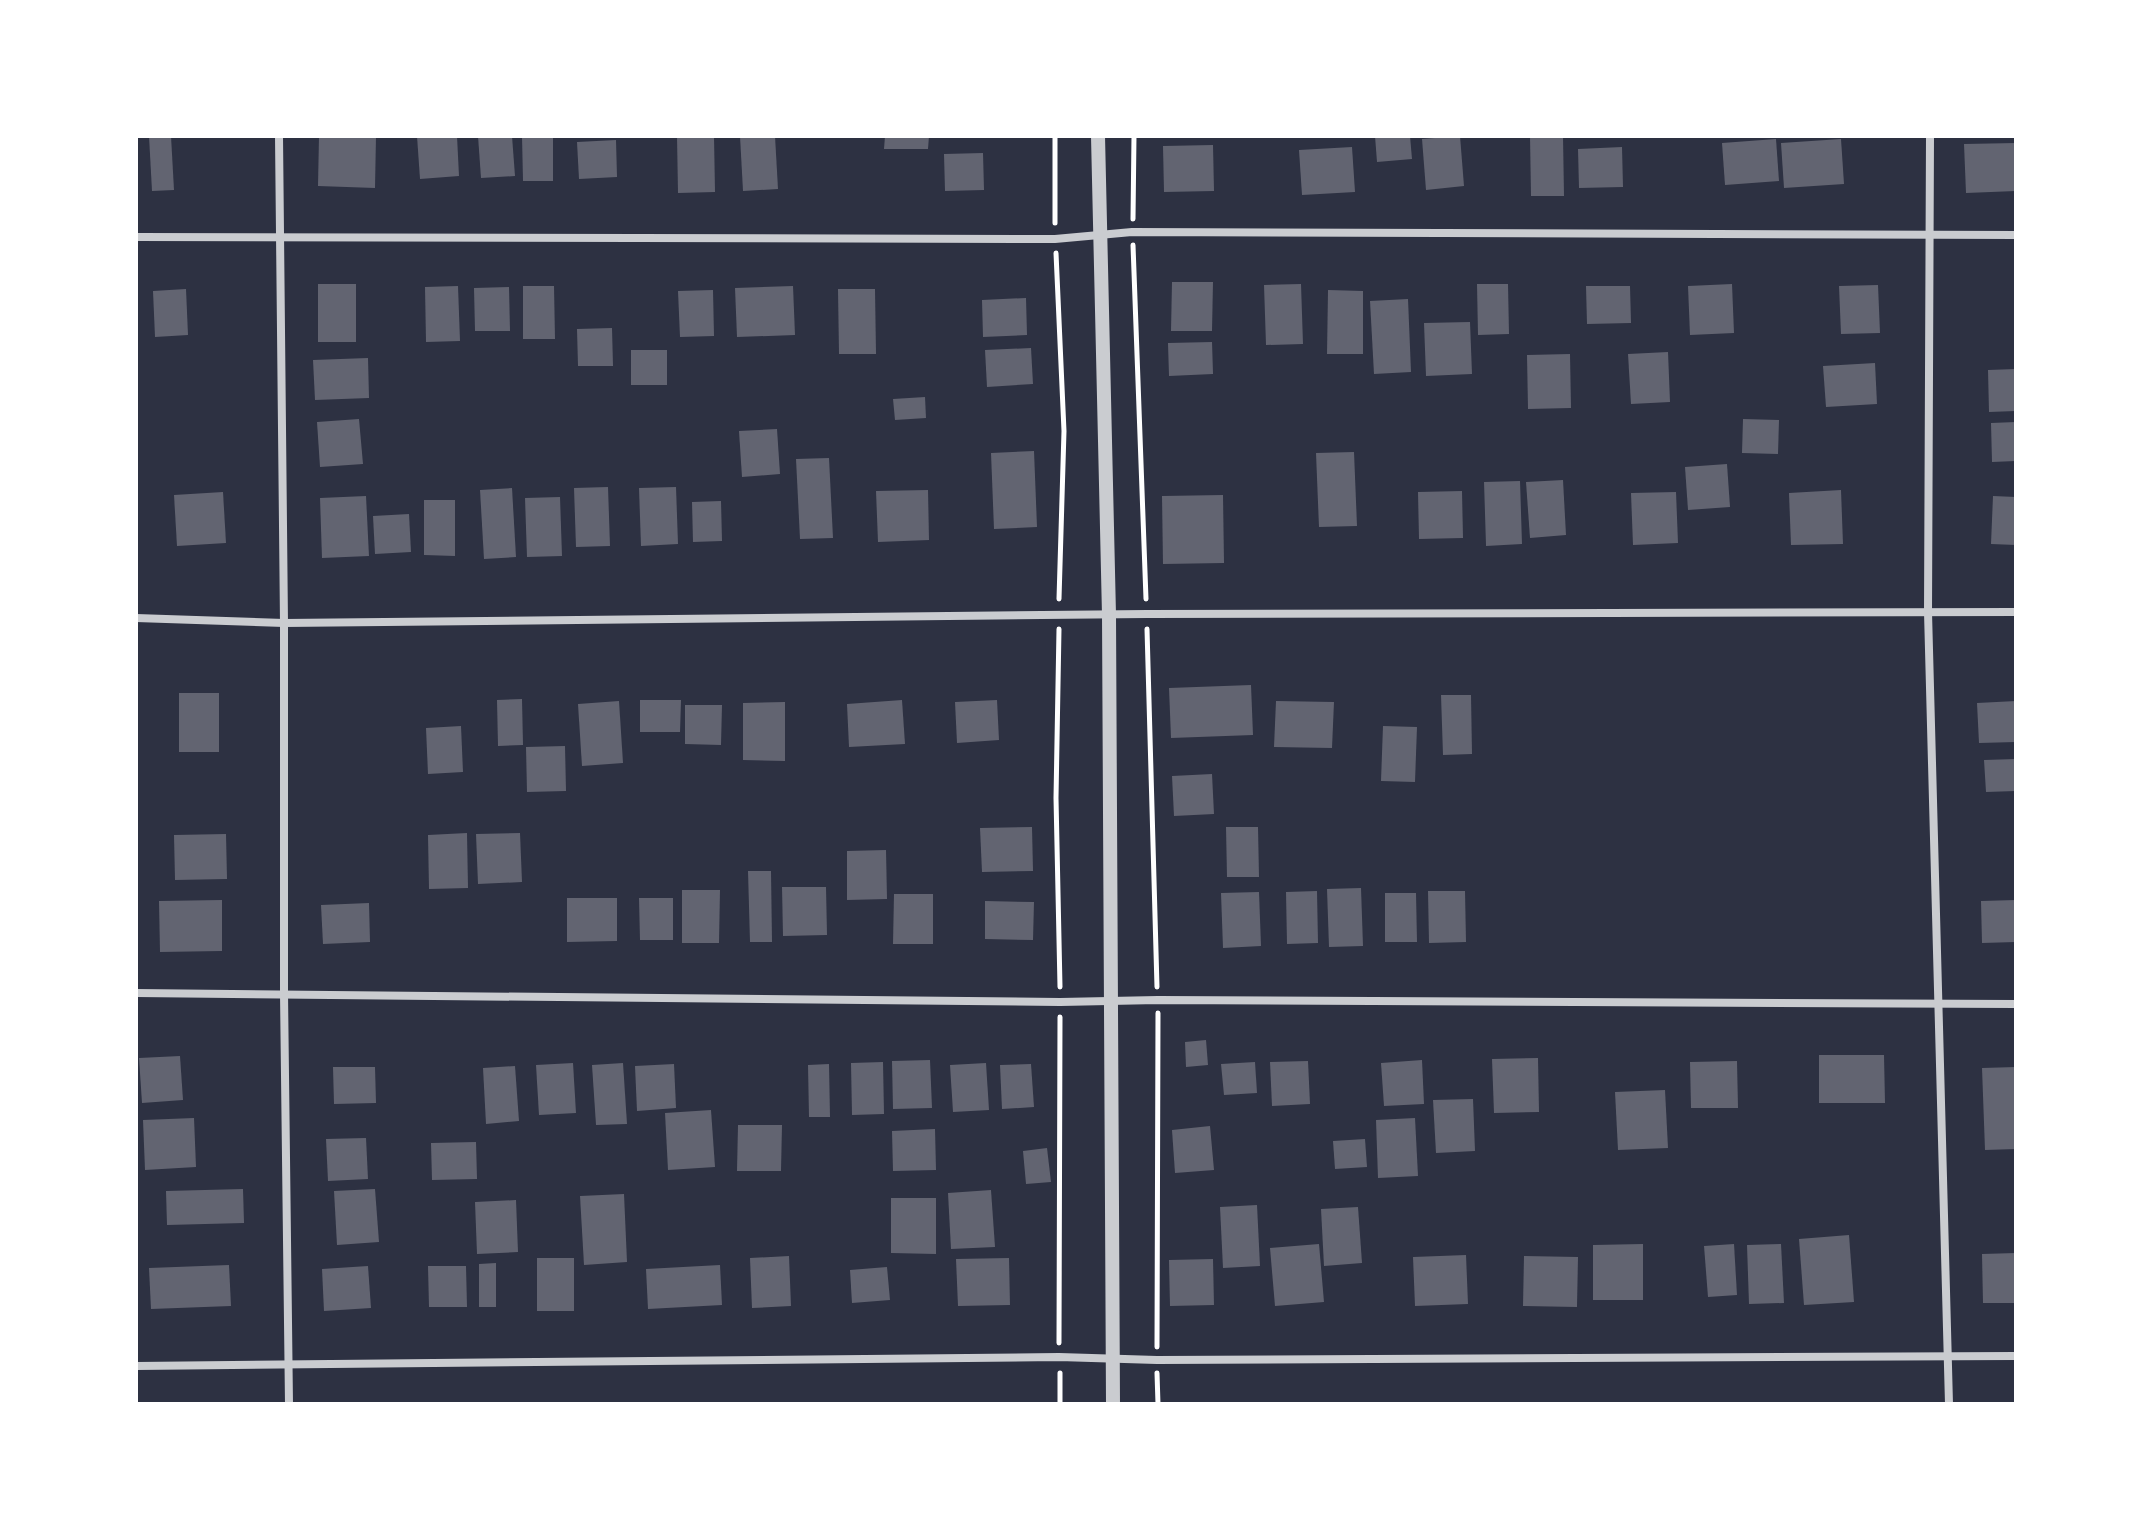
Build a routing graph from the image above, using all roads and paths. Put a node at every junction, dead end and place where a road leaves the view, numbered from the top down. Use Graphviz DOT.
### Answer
graph roads {
  1 [pos="279,136"];
  2 [pos="1055,136"];
  3 [pos="1098,136"];
  4 [pos="1134,136"];
  5 [pos="1930,136"];
  6 [pos="1132,232"];
  7 [pos="1099,235"];
  8 [pos="2016,235"];
  9 [pos="281,236"];
  10 [pos="1929,236"];
  11 [pos="136,237"];
  12 [pos="1055,239"];
  13 [pos="1928,612"];
  14 [pos="2016,612"];
  15 [pos="1147,614"];
  16 [pos="1109,615"];
  17 [pos="1059,616"];
  18 [pos="136,618"];
  19 [pos="284,623"];
  20 [pos="136,993"];
  21 [pos="284,993"];
  22 [pos="1158,1000"];
  23 [pos="1111,1001"];
  24 [pos="1060,1002"];
  25 [pos="2016,1004"];
  26 [pos="1938,1005"];
  27 [pos="2016,1356"];
  28 [pos="1059,1357"];
  29 [pos="1949,1357"];
  30 [pos="1113,1359"];
  31 [pos="1157,1360"];
  32 [pos="289,1364"];
  33 [pos="136,1366"];
  34 [pos="289,1404"];
  35 [pos="1060,1404"];
  36 [pos="1113,1404"];
  37 [pos="1158,1404"];
  38 [pos="1949,1404"];
  1 -- 9 [label="street"];
  2 -- 12 [label="path"];
  3 -- 7 [label="street"];
  4 -- 6 [label="path"];
  5 -- 10 [label="street"];
  6 -- 7 [label="street"];
  6 -- 10 [label="street"];
  6 -- 15 [label="path"];
  7 -- 12 [label="street"];
  7 -- 16 [label="street"];
  8 -- 10 [label="street"];
  9 -- 11 [label="street"];
  9 -- 12 [label="street"];
  9 -- 19 [label="street"];
  10 -- 13 [label="street"];
  12 -- 17 [label="path"];
  13 -- 14 [label="street"];
  13 -- 15 [label="street"];
  13 -- 26 [label="street"];
  15 -- 16 [label="street"];
  15 -- 22 [label="path"];
  16 -- 17 [label="street"];
  16 -- 23 [label="street"];
  17 -- 19 [label="street"];
  17 -- 24 [label="path"];
  18 -- 19 [label="street"];
  19 -- 21 [label="street"];
  20 -- 21 [label="street"];
  21 -- 24 [label="street"];
  21 -- 32 [label="street"];
  22 -- 23 [label="street"];
  22 -- 26 [label="street"];
  22 -- 31 [label="path"];
  23 -- 24 [label="street"];
  23 -- 30 [label="street"];
  24 -- 28 [label="path"];
  25 -- 26 [label="street"];
  26 -- 29 [label="street"];
  27 -- 29 [label="street"];
  28 -- 30 [label="street"];
  28 -- 32 [label="street"];
  28 -- 35 [label="path"];
  29 -- 31 [label="street"];
  29 -- 38 [label="street"];
  30 -- 31 [label="street"];
  30 -- 36 [label="street"];
  31 -- 37 [label="path"];
  32 -- 33 [label="street"];
  32 -- 34 [label="street"];
}
